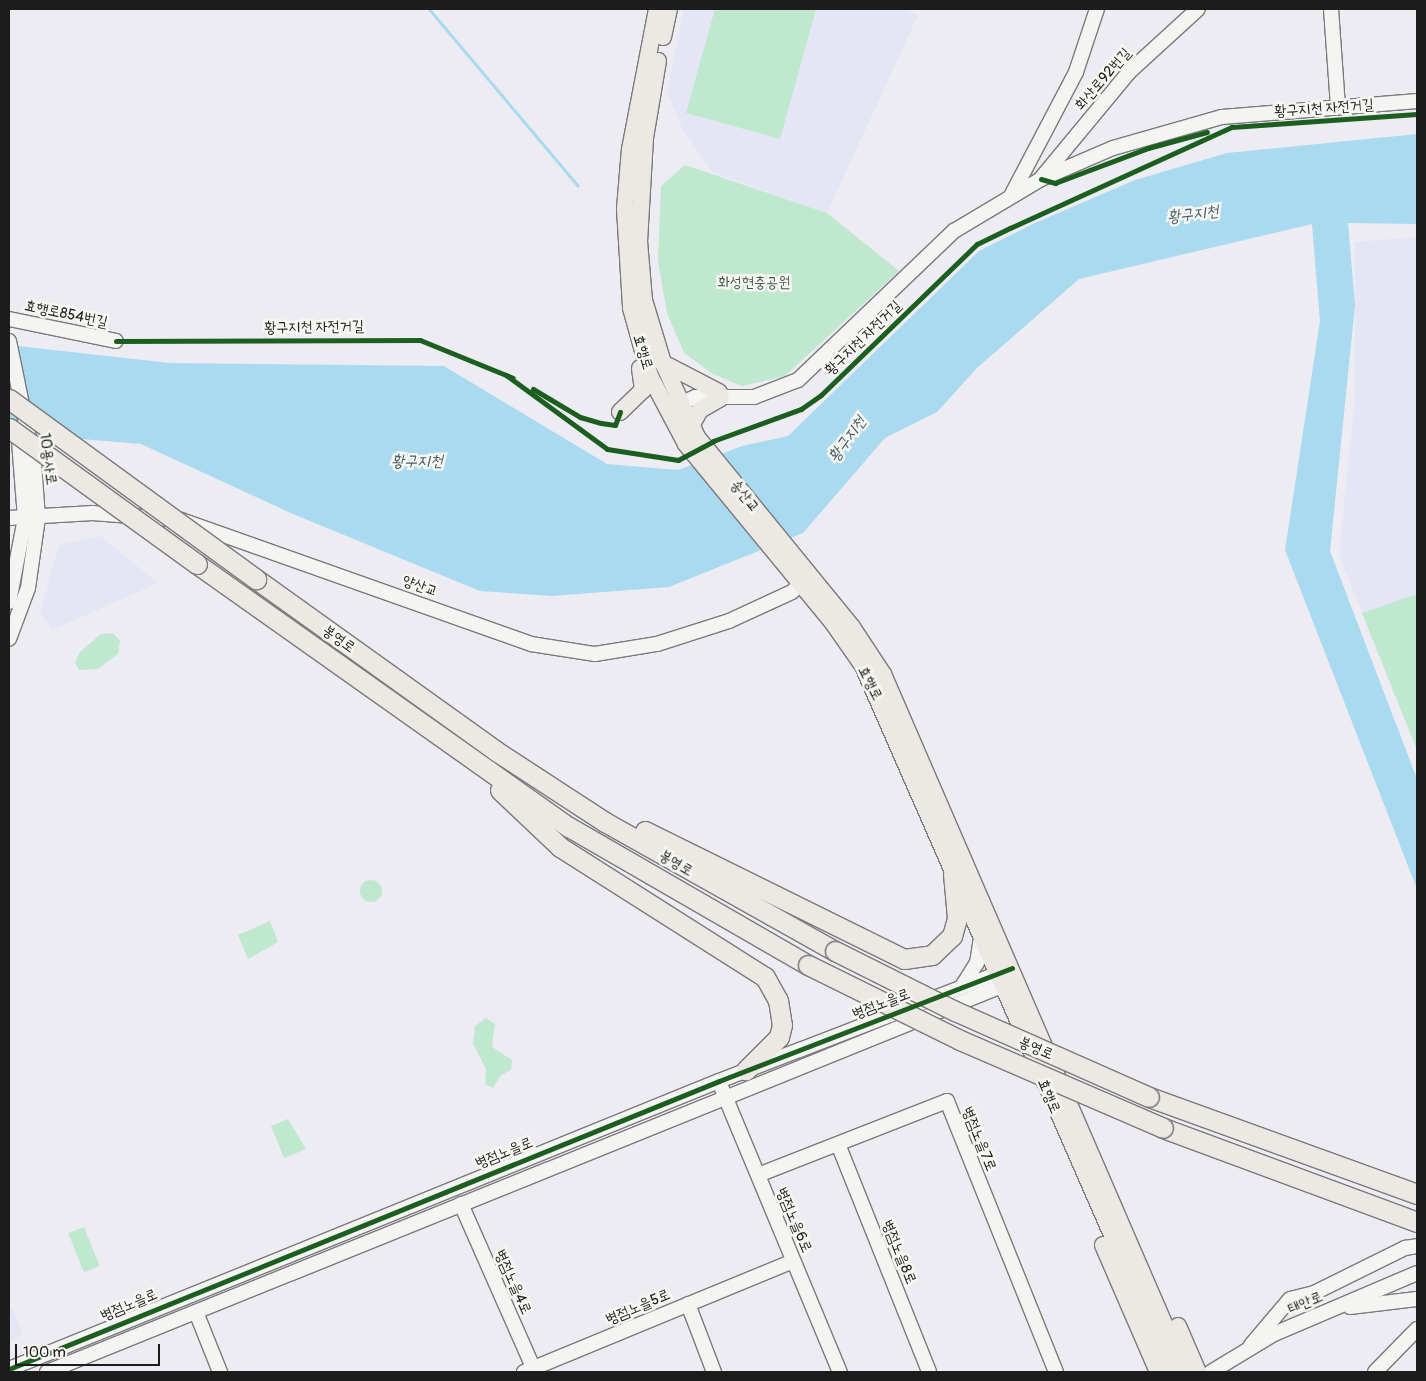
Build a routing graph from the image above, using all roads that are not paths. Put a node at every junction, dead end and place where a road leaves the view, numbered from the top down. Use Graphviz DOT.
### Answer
graph roads {
  1 [pos="657,9"];
  2 [pos="669,9"];
  3 [pos="1097,9"];
  4 [pos="1198,9"];
  5 [pos="1331,9"];
  6 [pos="1417,102"];
  7 [pos="1338,107"];
  8 [pos="644,110"];
  9 [pos="1040,179"];
  10 [pos="1010,197"];
  11 [pos="9,319"];
  12 [pos="635,324"];
  13 [pos="9,341"];
  14 [pos="116,341"];
  15 [pos="642,351"];
  16 [pos="661,359"];
  17 [pos="9,378"];
  18 [pos="724,396"];
  19 [pos="9,399"];
  20 [pos="671,403"];
  21 [pos="620,412"];
  22 [pos="9,428"];
  23 [pos="691,436"];
  24 [pos="31,485"];
  25 [pos="9,518"];
  26 [pos="32,518"];
  27 [pos="789,560"];
  28 [pos="17,566"];
  29 [pos="32,569"];
  30 [pos="805,580"];
  31 [pos="9,602"];
  32 [pos="833,623"];
  33 [pos="859,636"];
  34 [pos="9,640"];
  35 [pos="456,747"];
  36 [pos="544,782"];
  37 [pos="953,874"];
  38 [pos="981,936"];
  39 [pos="1015,974"];
  40 [pos="999,980"];
  41 [pos="961,991"];
  42 [pos="1040,1028"];
  43 [pos="1028,1048"];
  44 [pos="769,1061"];
  45 [pos="746,1070"];
  46 [pos="774,1077"];
  47 [pos="719,1081"];
  48 [pos="725,1097"];
  49 [pos="672,1099"];
  50 [pos="680,1115"];
  51 [pos="838,1144"];
  52 [pos="512,1164"];
  53 [pos="758,1175"];
  54 [pos="516,1182"];
  55 [pos="1417,1194"];
  56 [pos="461,1204"];
  57 [pos="405,1207"];
  58 [pos="1417,1222"];
  59 [pos="411,1224"];
  60 [pos="1417,1246"];
  61 [pos="794,1261"];
  62 [pos="249,1269"];
  63 [pos="1417,1273"];
  64 [pos="255,1288"];
  65 [pos="1417,1299"];
  66 [pos="688,1304"];
  67 [pos="1334,1308"];
  68 [pos="196,1312"];
  69 [pos="127,1320"];
  70 [pos="1416,1335"];
  71 [pos="133,1337"];
  72 [pos="1248,1350"];
  73 [pos="9,1369"];
  74 [pos="531,1371"];
  75 [pos="1053,1371"];
  76 [pos="47,1372"];
  77 [pos="220,1372"];
  78 [pos="714,1372"];
  79 [pos="840,1372"];
  80 [pos="929,1372"];
  81 [pos="1158,1372"];
  82 [pos="1172,1372"];
  83 [pos="1185,1372"];
  84 [pos="1198,1372"];
  85 [pos="1211,1372"];
  86 [pos="1375,1372"];
  1 -- 8 [label="main road, 효행로"];
  2 -- 8 [label="main road, 효행로"];
  3 -- 10 [label="street"];
  4 -- 9 [label="street, 화산로92번길"];
  5 -- 7 [label="street"];
  6 -- 7 [label="street"];
  7 -- 9 [label="street"];
  8 -- 12 [label="main road, 효행로"];
  8 -- 16 [label="main road, 효행로"];
  9 -- 10 [label="street"];
  10 -- 18 [label="street"];
  11 -- 14 [label="street, 효행로854번길"];
  12 -- 15 [label="main road, 효행로"];
  12 -- 16 [label="main road"];
  13 -- 24 [label="street, 10용사로, bridge"];
  15 -- 20 [label="main road, 효행로"];
  15 -- 21 [label="main road"];
  16 -- 18 [label="main road"];
  16 -- 20 [label="main road, 효행로"];
  17 -- 24 [label="street, 10용사로, bridge"];
  18 -- 20 [label="street"];
  18 -- 23 [label="main road"];
  19 -- 36 [label="highway, 봉영로, bridge"];
  20 -- 23 [label="main road, 효행로"];
  22 -- 35 [label="highway, 봉영로, bridge"];
  23 -- 27 [label="main road, 송산교"];
  24 -- 26 [label="street, 10용사로"];
  25 -- 26 [label="street, 양산교"];
  26 -- 28 [label="street, 10용사로"];
  26 -- 29 [label="street, 10용사로"];
  26 -- 30 [label="street, 양산교"];
  27 -- 30 [label="main road, 효행로"];
  28 -- 29 [label="street"];
  28 -- 31 [label="street, 10용사로"];
  29 -- 34 [label="street, 10용사로"];
  30 -- 32 [label="main road, 효행로"];
  30 -- 33 [label="main road, 효행로"];
  32 -- 33 [label="main road"];
  32 -- 37 [label="main road, 효행로"];
  33 -- 39 [label="main road, 효행로"];
  35 -- 45 [label="highway"];
  35 -- 58 [label="highway, 봉영로, bridge"];
  36 -- 37 [label="highway"];
  36 -- 55 [label="highway, 봉영로, bridge"];
  37 -- 38 [label="main road, 효행로"];
  38 -- 40 [label="main road, 효행로"];
  38 -- 41 [label="street"];
  39 -- 40 [label="street, 병점노을로"];
  39 -- 42 [label="main road, 효행로"];
  40 -- 41 [label="street, 병점노을로"];
  40 -- 43 [label="main road, 효행로"];
  41 -- 44 [label="street, 병점노을로"];
  41 -- 46 [label="street, 병점노을로"];
  42 -- 83 [label="main road, 효행로"];
  42 -- 84 [label="main road"];
  43 -- 81 [label="main road"];
  43 -- 82 [label="main road, 효행로"];
  44 -- 45 [label="street, 병점노을로"];
  44 -- 46 [label="street"];
  45 -- 47 [label="street, 병점노을로"];
  46 -- 48 [label="street, 병점노을로"];
  47 -- 48 [label="street, 병점노을6로"];
  47 -- 49 [label="street, 병점노을로"];
  48 -- 50 [label="street, 병점노을로"];
  48 -- 53 [label="street, 병점노을6로"];
  49 -- 50 [label="street"];
  49 -- 52 [label="street, 병점노을로"];
  50 -- 54 [label="street, 병점노을로"];
  51 -- 53 [label="street, 병점노을7로"];
  51 -- 75 [label="street, 병점노을7로"];
  51 -- 80 [label="street, 병점노을8로"];
  52 -- 54 [label="street"];
  52 -- 57 [label="street, 병점노을로"];
  53 -- 61 [label="street, 병점노을6로"];
  54 -- 56 [label="street, 병점노을로"];
  56 -- 59 [label="street, 병점노을로"];
  56 -- 74 [label="street, 병점노을4로"];
  57 -- 59 [label="street"];
  57 -- 62 [label="street, 병점노을로"];
  59 -- 64 [label="street, 병점노을로"];
  60 -- 72 [label="street"];
  61 -- 66 [label="street"];
  61 -- 79 [label="street, 병점노을6로"];
  62 -- 64 [label="street"];
  62 -- 69 [label="street, 병점노을로"];
  63 -- 67 [label="street, 태안로"];
  64 -- 68 [label="street, 병점노을로"];
  65 -- 67 [label="street"];
  66 -- 74 [label="street, 병점노을5로"];
  66 -- 78 [label="street, 병점노을5로"];
  67 -- 72 [label="street, 태안로"];
  68 -- 71 [label="street, 병점노을로"];
  68 -- 77 [label="street"];
  69 -- 71 [label="street"];
  69 -- 73 [label="street, 병점노을로"];
  70 -- 86 [label="street"];
  71 -- 76 [label="street, 병점노을로"];
  72 -- 85 [label="street, 태안로"];
}
